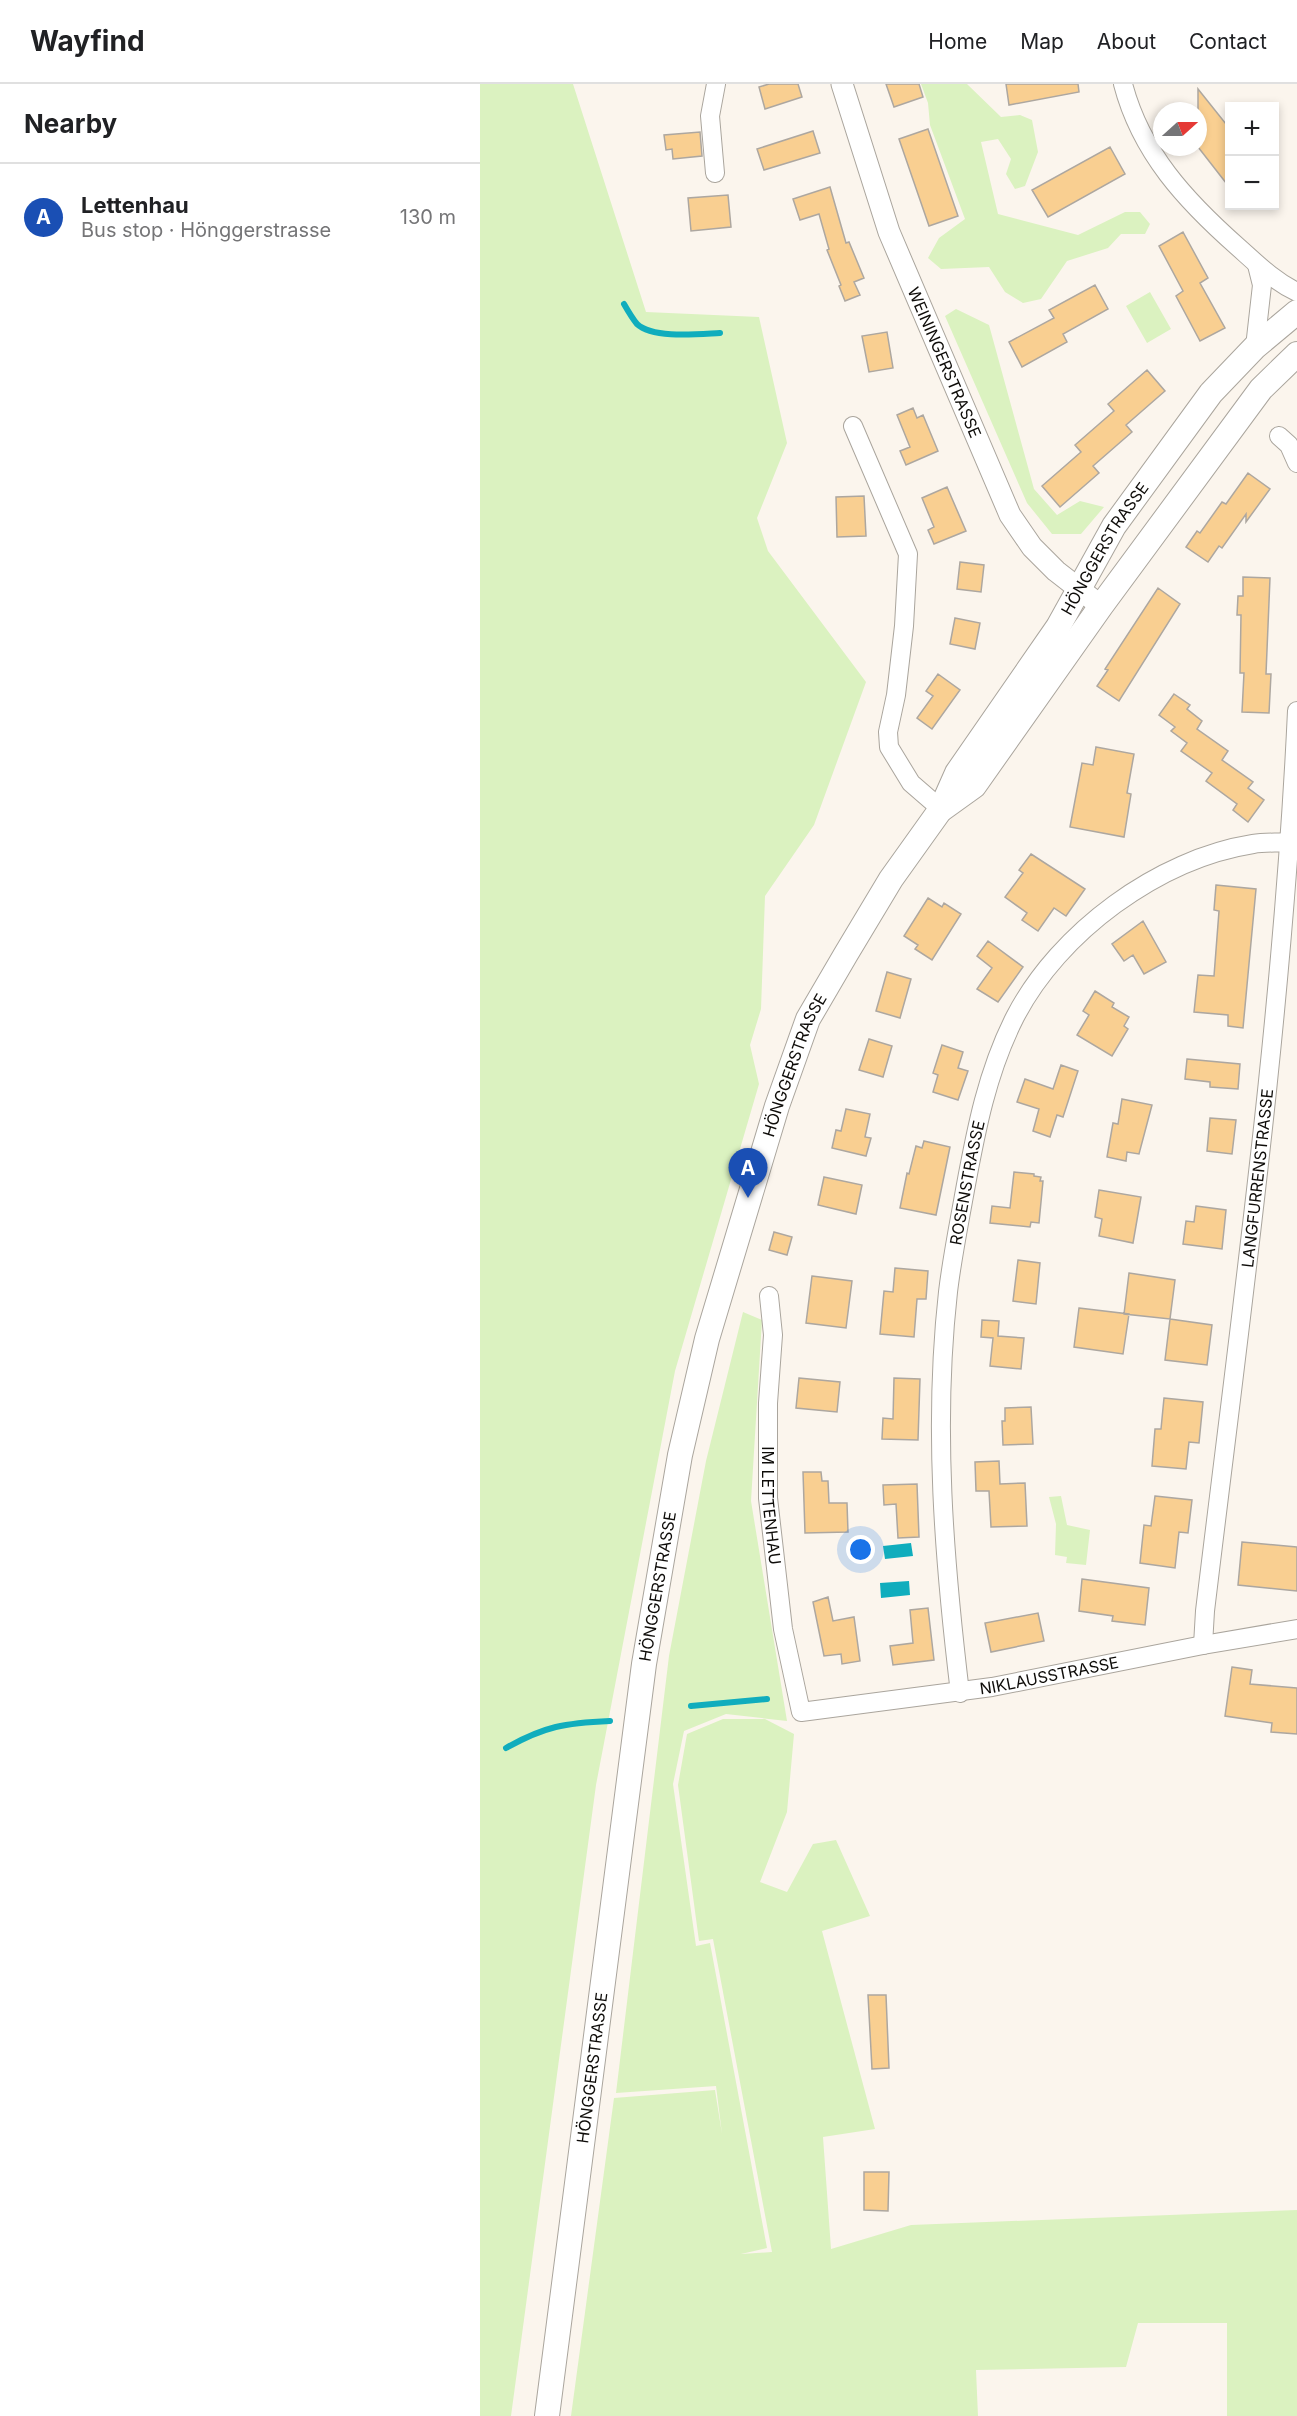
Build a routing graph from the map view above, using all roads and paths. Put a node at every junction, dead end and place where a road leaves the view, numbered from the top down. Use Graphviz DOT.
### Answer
graph roads {
  1 [pos="716,84"];
  2 [pos="842,84"];
  3 [pos="1123,84"];
  4 [pos="716,173"];
  5 [pos="1257,265"];
  6 [pos="1297,292"];
  7 [pos="1297,312"];
  8 [pos="1255,347"];
  9 [pos="1297,354"];
  10 [pos="853,426"];
  11 [pos="1279,436"];
  12 [pos="1297,463"];
  13 [pos="1079,588"];
  14 [pos="1101,606"];
  15 [pos="1297,711"];
  16 [pos="941,810"];
  17 [pos="1289,842"];
  18 [pos="769,1296"];
  19 [pos="1297,1629"];
  20 [pos="1203,1645"];
  21 [pos="960,1693"];
  22 [pos="801,1712"];
  23 [pos="547,2416"];
  1 -- 4 [label="street"];
  2 -- 13 [label="street, WEININGERSTRASSE"];
  3 -- 5 [label="street"];
  5 -- 6 [label="street"];
  5 -- 8 [label="street"];
  7 -- 8 [label="main road, HÖNGGERSTRASSE"];
  8 -- 13 [label="main road, HÖNGGERSTRASSE"];
  9 -- 14 [label="main road, HÖNGGERSTRASSE"];
  10 -- 16 [label="street"];
  11 -- 12 [label="street"];
  13 -- 14 [label="street, WEININGERSTRASSE"];
  13 -- 16 [label="main road, HÖNGGERSTRASSE"];
  14 -- 16 [label="main road, HÖNGGERSTRASSE"];
  15 -- 17 [label="street, LANGFURRENSTRASSE"];
  16 -- 23 [label="main road, HÖNGGERSTRASSE"];
  17 -- 20 [label="street, LANGFURRENSTRASSE"];
  17 -- 21 [label="street, ROSENSTRASSE"];
  18 -- 22 [label="street, IM LETTENHAU"];
  19 -- 20 [label="street, NIKLAUSSTRASSE"];
  20 -- 21 [label="street, NIKLAUSSTRASSE"];
  21 -- 22 [label="street, NIKLAUSSTRASSE"];
}
